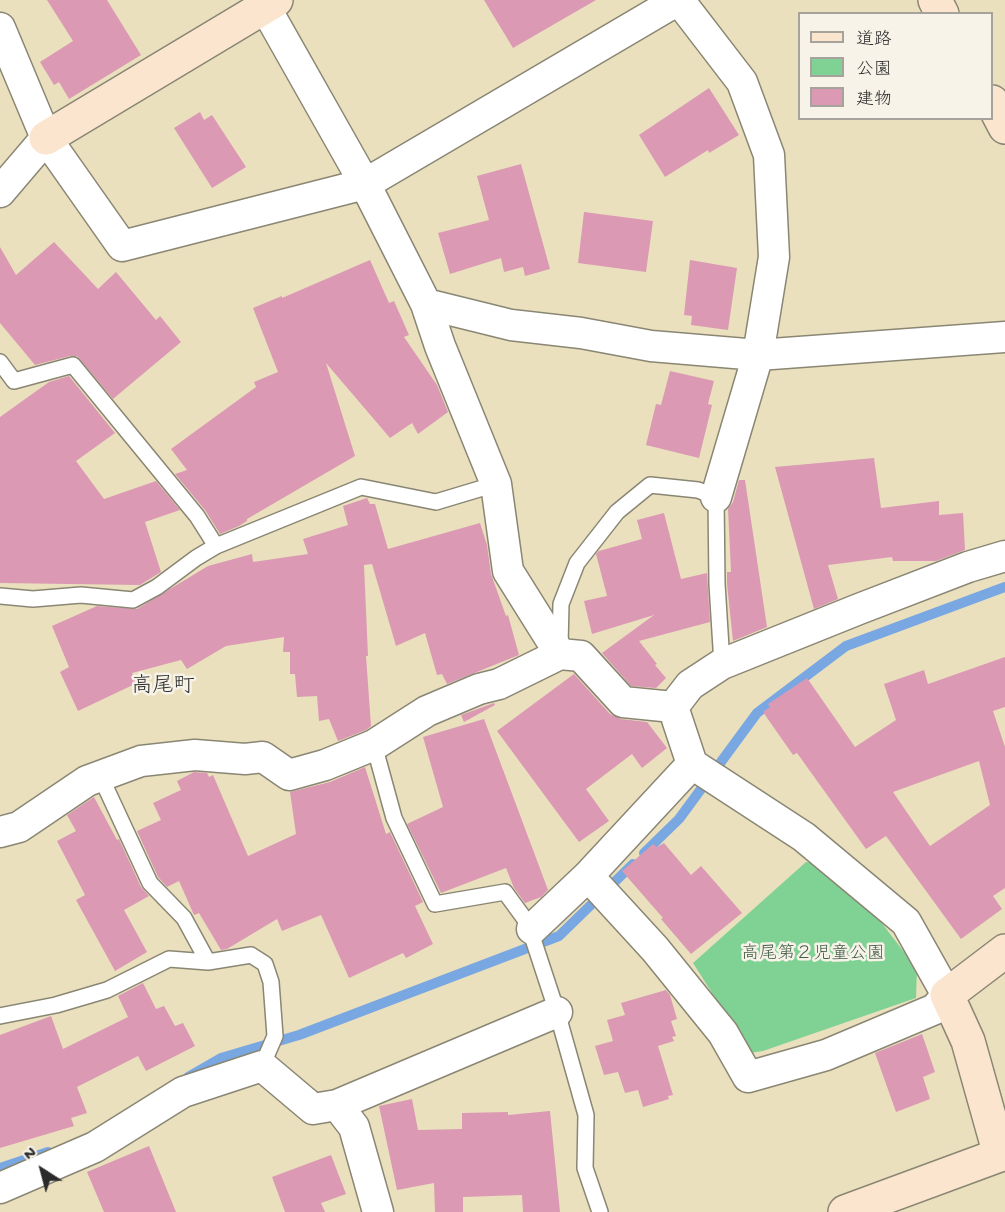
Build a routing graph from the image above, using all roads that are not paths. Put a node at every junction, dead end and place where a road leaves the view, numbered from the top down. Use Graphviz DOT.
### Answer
graph roads {
  1 [pos="679,0"];
  2 [pos="271,3"];
  3 [pos="0,28"];
  4 [pos="993,104"];
  5 [pos="1005,127"];
  6 [pos="46,138"];
  7 [pos="365,184"];
  8 [pos="0,192"];
  9 [pos="426,304"];
  10 [pos="1005,337"];
  11 [pos="758,355"];
  12 [pos="0,362"];
  13 [pos="496,484"];
  14 [pos="716,497"];
  15 [pos="216,546"];
  16 [pos="1005,556"];
  17 [pos="0,596"];
  18 [pos="560,654"];
  19 [pos="722,664"];
  20 [pos="673,707"];
  21 [pos="374,745"];
  22 [pos="692,764"];
  23 [pos="87,781"];
  24 [pos="0,832"];
  25 [pos="588,876"];
  26 [pos="532,929"];
  27 [pos="1005,951"];
  28 [pos="208,962"];
  29 [pos="947,995"];
  30 [pos="557,1012"];
  31 [pos="0,1016"];
  32 [pos="262,1066"];
  33 [pos="337,1105"];
  34 [pos="1004,1160"];
  35 [pos="0,1188"];
  36 [pos="378,1212"];
  37 [pos="600,1212"];
  38 [pos="845,1212"];
  1 -- 7 [label="street"];
  1 -- 11 [label="street"];
  2 -- 6 [label="street"];
  2 -- 7 [label="street"];
  3 -- 6 [label="street"];
  4 -- 5 [label="street"];
  6 -- 7 [label="street"];
  6 -- 8 [label="street"];
  7 -- 9 [label="street"];
  9 -- 11 [label="street"];
  9 -- 13 [label="street"];
  10 -- 11 [label="street"];
  11 -- 14 [label="street"];
  12 -- 15 [label="lane"];
  13 -- 15 [label="lane"];
  13 -- 18 [label="street"];
  14 -- 18 [label="lane"];
  14 -- 19 [label="lane"];
  15 -- 17 [label="lane"];
  16 -- 19 [label="street"];
  18 -- 20 [label="street"];
  18 -- 21 [label="street"];
  19 -- 20 [label="street"];
  20 -- 22 [label="street"];
  21 -- 23 [label="street"];
  21 -- 26 [label="lane"];
  22 -- 25 [label="street"];
  22 -- 29 [label="street"];
  23 -- 24 [label="street"];
  23 -- 28 [label="lane"];
  25 -- 26 [label="street"];
  25 -- 29 [label="street"];
  26 -- 30 [label="lane"];
  27 -- 29 [label="street"];
  28 -- 31 [label="lane"];
  28 -- 32 [label="lane"];
  29 -- 34 [label="street"];
  30 -- 33 [label="street"];
  30 -- 37 [label="lane"];
  32 -- 33 [label="street"];
  32 -- 35 [label="street"];
  33 -- 36 [label="street"];
  34 -- 38 [label="street"];
}
